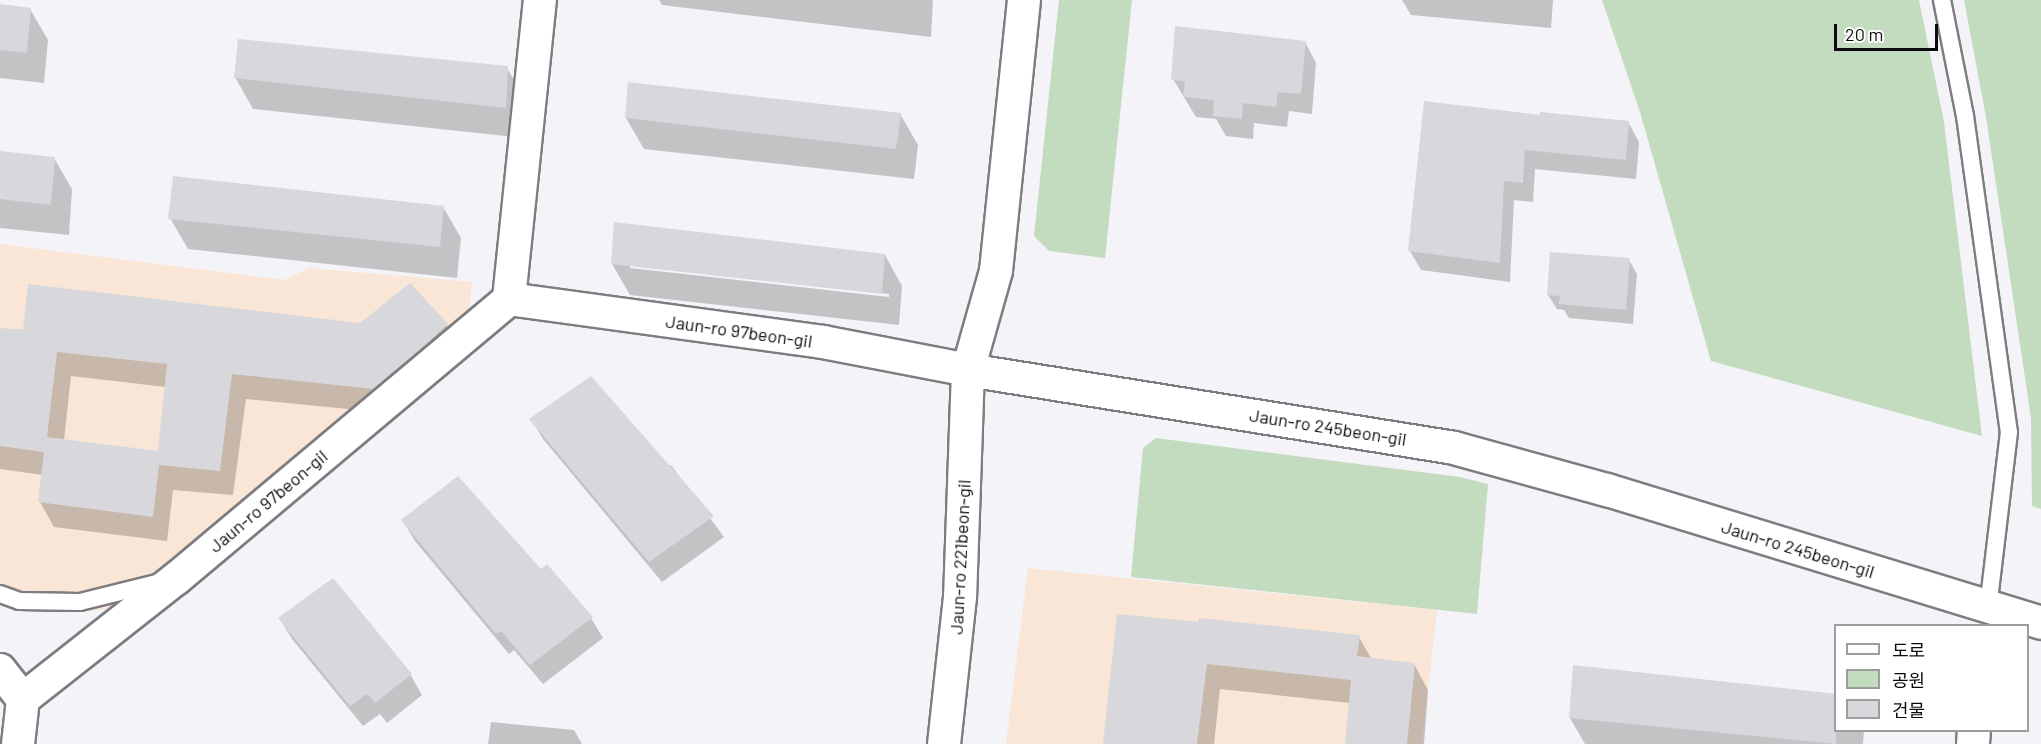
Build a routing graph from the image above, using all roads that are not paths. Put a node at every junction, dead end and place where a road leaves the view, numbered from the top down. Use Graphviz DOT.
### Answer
graph roads {
  1 [pos="540,0"];
  2 [pos="1024,0"];
  3 [pos="1942,0"];
  4 [pos="509,299"];
  5 [pos="968,370"];
  6 [pos="177,578"];
  7 [pos="0,594"];
  8 [pos="1988,616"];
  9 [pos="2041,623"];
  10 [pos="0,670"];
  11 [pos="23,699"];
  12 [pos="18,744"];
  13 [pos="944,744"];
  1 -- 4 [label="street"];
  2 -- 5 [label="street"];
  3 -- 8 [label="lane"];
  4 -- 5 [label="street, Jaun-ro 97beon-gil"];
  4 -- 6 [label="street, Jaun-ro 97beon-gil"];
  5 -- 8 [label="street, Jaun-ro 245beon-gil"];
  5 -- 13 [label="street, Jaun-ro 221beon-gil"];
  6 -- 7 [label="lane"];
  6 -- 11 [label="street, Jaun-ro 97beon-gil"];
  8 -- 9 [label="street, Jaun-ro 245beon-gil"];
  10 -- 11 [label="street"];
  11 -- 12 [label="street"];
}
